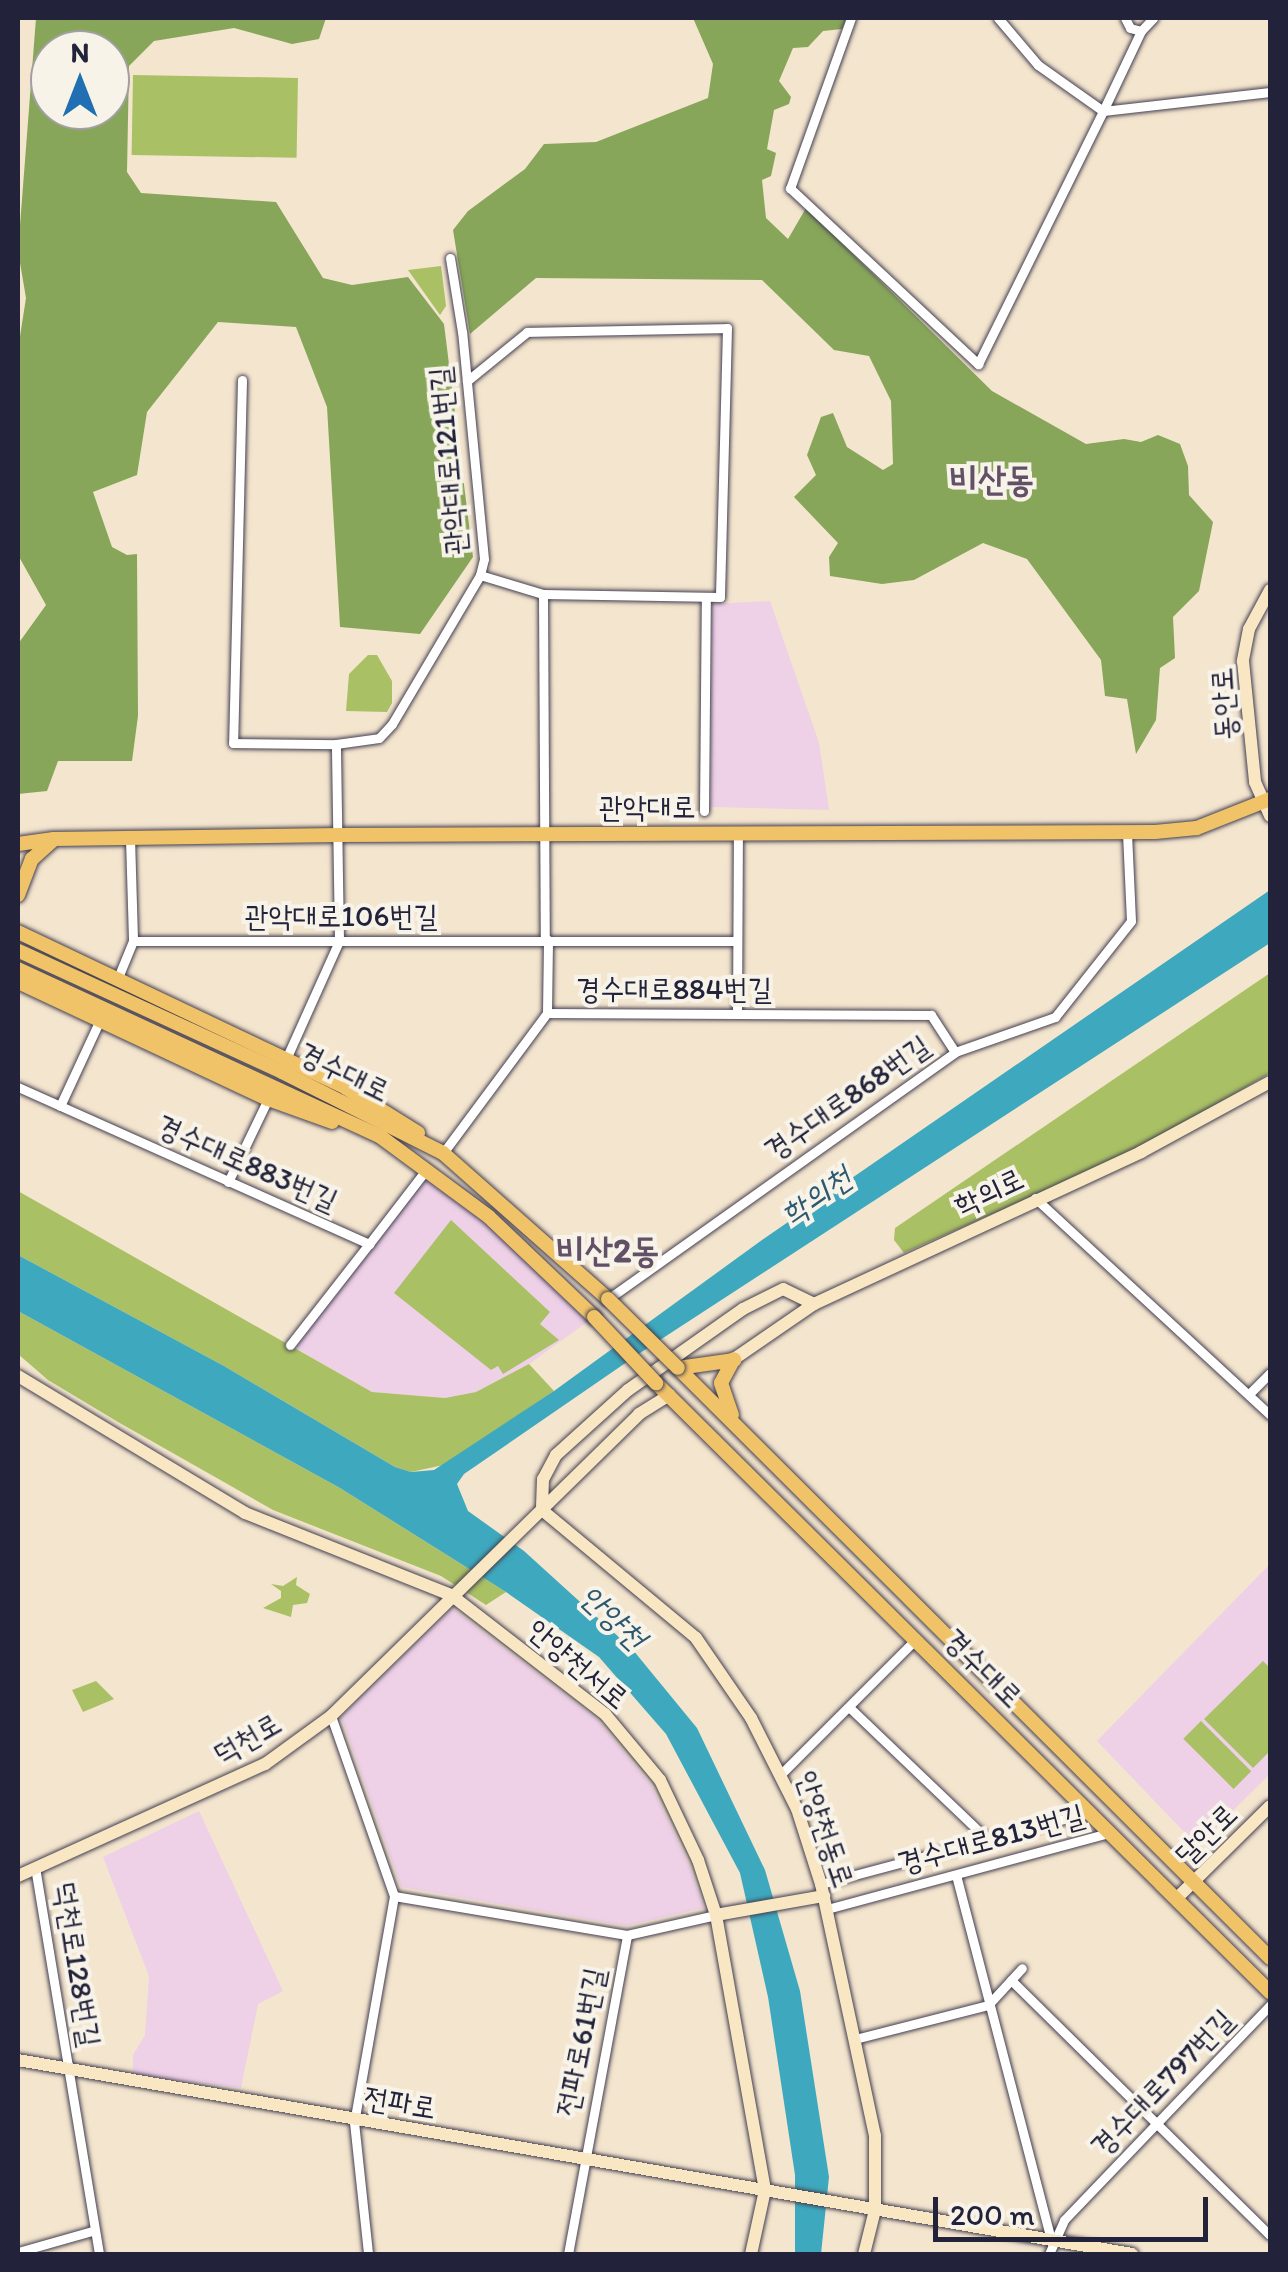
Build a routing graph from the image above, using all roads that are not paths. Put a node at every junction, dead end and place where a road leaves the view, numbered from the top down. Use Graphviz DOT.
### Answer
graph roads {
  1 [pos="851,18"];
  2 [pos="998,18"];
  3 [pos="1125,18"];
  4 [pos="1154,18"];
  5 [pos="1141,31"];
  6 [pos="1270,92"];
  7 [pos="1103,111"];
  8 [pos="450,258"];
  9 [pos="242,380"];
  10 [pos="467,382"];
  11 [pos="480,575"];
  12 [pos="1270,590"];
  13 [pos="543,594"];
  14 [pos="706,597"];
  15 [pos="336,744"];
  16 [pos="1268,806"];
  17 [pos="704,811"];
  18 [pos="1127,832"];
  19 [pos="546,834"];
  20 [pos="738,835"];
  21 [pos="339,836"];
  22 [pos="130,838"];
  23 [pos="54,839"];
  24 [pos="18,844"];
  25 [pos="18,895"];
  26 [pos="18,932"];
  27 [pos="547,940"];
  28 [pos="133,941"];
  29 [pos="338,941"];
  30 [pos="736,941"];
  31 [pos="18,951"];
  32 [pos="18,969"];
  33 [pos="117,980"];
  34 [pos="18,982"];
  35 [pos="547,1013"];
  36 [pos="738,1014"];
  37 [pos="99,1022"];
  38 [pos="955,1052"];
  39 [pos="286,1058"];
  40 [pos="1270,1082"];
  41 [pos="18,1087"];
  42 [pos="268,1098"];
  43 [pos="60,1106"];
  44 [pos="381,1137"];
  45 [pos="442,1152"];
  46 [pos="428,1168"];
  47 [pos="228,1182"];
  48 [pos="1035,1198"];
  49 [pos="368,1244"];
  50 [pos="608,1298"];
  51 [pos="814,1304"];
  52 [pos="290,1345"];
  53 [pos="734,1360"];
  54 [pos="678,1368"];
  55 [pos="1270,1373"];
  56 [pos="18,1376"];
  57 [pos="1249,1394"];
  58 [pos="669,1395"];
  59 [pos="1270,1415"];
  60 [pos="734,1420"];
  61 [pos="556,1454"];
  62 [pos="576,1477"];
  63 [pos="537,1515"];
  64 [pos="456,1591"];
  65 [pos="915,1640"];
  66 [pos="850,1708"];
  67 [pos="331,1716"];
  68 [pos="781,1774"];
  69 [pos="1270,1806"];
  70 [pos="1089,1812"];
  71 [pos="1109,1833"];
  72 [pos="988,1840"];
  73 [pos="36,1867"];
  74 [pos="18,1876"];
  75 [pos="956,1876"];
  76 [pos="1194,1880"];
  77 [pos="394,1896"];
  78 [pos="824,1896"];
  79 [pos="1176,1898"];
  80 [pos="716,1915"];
  81 [pos="626,1935"];
  82 [pos="1270,1958"];
  83 [pos="1022,1968"];
  84 [pos="1011,1980"];
  85 [pos="1270,1992"];
  86 [pos="988,2005"];
  87 [pos="1270,2005"];
  88 [pos="855,2039"];
  89 [pos="18,2060"];
  90 [pos="68,2068"];
  91 [pos="354,2122"];
  92 [pos="1159,2125"];
  93 [pos="585,2159"];
  94 [pos="770,2191"];
  95 [pos="869,2209"];
  96 [pos="92,2231"];
  97 [pos="1270,2235"];
  98 [pos="1050,2248"];
  99 [pos="18,2252"];
  100 [pos="99,2254"];
  101 [pos="368,2254"];
  102 [pos="568,2254"];
  103 [pos="751,2254"];
  104 [pos="864,2254"];
  105 [pos="1132,2254"];
  1 -- 7 [label="street"];
  2 -- 7 [label="street"];
  3 -- 5 [label="street"];
  4 -- 5 [label="street"];
  5 -- 7 [label="street"];
  6 -- 7 [label="street"];
  8 -- 10 [label="street, 관악대로121번길"];
  9 -- 15 [label="street, 관악대로121번길"];
  10 -- 11 [label="street, 관악대로121번길"];
  10 -- 14 [label="street"];
  11 -- 13 [label="street"];
  11 -- 15 [label="street, 관악대로121번길"];
  12 -- 16 [label="street, 동안로"];
  13 -- 14 [label="street"];
  13 -- 19 [label="street"];
  14 -- 17 [label="street"];
  15 -- 21 [label="street"];
  16 -- 18 [label="main road, 관악대로"];
  18 -- 20 [label="main road, 관악대로"];
  18 -- 38 [label="street, 경수대로868번길"];
  19 -- 20 [label="main road, 관악대로"];
  19 -- 21 [label="main road, 관악대로"];
  19 -- 27 [label="street"];
  20 -- 30 [label="street"];
  21 -- 22 [label="main road, 관악대로"];
  21 -- 29 [label="street"];
  22 -- 23 [label="main road, 관악대로"];
  22 -- 28 [label="street"];
  23 -- 24 [label="main road, 관악대로"];
  23 -- 25 [label="main road"];
  26 -- 33 [label="main road"];
  27 -- 29 [label="street, 관악대로106번길"];
  27 -- 30 [label="street, 관악대로106번길"];
  27 -- 35 [label="street"];
  28 -- 29 [label="street, 관악대로106번길"];
  28 -- 33 [label="street"];
  29 -- 39 [label="street"];
  30 -- 36 [label="street"];
  31 -- 45 [label="main road, 경수대로"];
  32 -- 44 [label="main road, 경수대로"];
  33 -- 39 [label="main road"];
  34 -- 37 [label="main road"];
  35 -- 36 [label="street, 경수대로884번길"];
  35 -- 45 [label="street, 경수대로884번길"];
  36 -- 38 [label="street, 경수대로884번길"];
  37 -- 42 [label="main road"];
  37 -- 43 [label="street"];
  38 -- 50 [label="street, 경수대로868번길"];
  39 -- 45 [label="main road"];
  40 -- 48 [label="street, 학의로"];
  41 -- 43 [label="street, 경수대로883번길"];
  42 -- 44 [label="main road"];
  42 -- 47 [label="street"];
  43 -- 47 [label="street, 경수대로883번길"];
  44 -- 46 [label="main road, 경수대로"];
  45 -- 50 [label="main road, 경수대로"];
  46 -- 49 [label="street"];
  46 -- 58 [label="main road, 경수대로, bridge"];
  47 -- 49 [label="street, 경수대로883번길"];
  48 -- 51 [label="street, 학의로"];
  48 -- 57 [label="street"];
  49 -- 52 [label="street"];
  50 -- 54 [label="main road, 경수대로, bridge"];
  51 -- 53 [label="street, 학의로"];
  51 -- 61 [label="street"];
  53 -- 54 [label="main road"];
  53 -- 60 [label="main road"];
  54 -- 60 [label="main road, 경수대로"];
  55 -- 57 [label="street"];
  56 -- 64 [label="street, 안양천서로"];
  57 -- 59 [label="street"];
  58 -- 62 [label="street"];
  58 -- 65 [label="main road, 경수대로"];
  60 -- 76 [label="main road, 경수대로"];
  61 -- 62 [label="street"];
  61 -- 63 [label="street"];
  62 -- 63 [label="street"];
  63 -- 64 [label="street, 덕천로"];
  63 -- 68 [label="street, 안양천동로"];
  64 -- 67 [label="street, 덕천로"];
  64 -- 80 [label="street, 안양천서로"];
  65 -- 66 [label="street"];
  65 -- 70 [label="main road, 경수대로"];
  66 -- 68 [label="street"];
  66 -- 72 [label="street, 경수대로813번길"];
  67 -- 73 [label="street, 덕천로"];
  67 -- 77 [label="street"];
  68 -- 78 [label="street, 안양천동로"];
  69 -- 76 [label="street, 달안로"];
  70 -- 71 [label="main road, 경수대로"];
  70 -- 72 [label="street, 경수대로813번길"];
  71 -- 75 [label="street, 경수대로813번길"];
  71 -- 79 [label="main road, 경수대로"];
  72 -- 78 [label="street, 경수대로813번길"];
  73 -- 74 [label="street, 덕천로"];
  73 -- 90 [label="street, 덕천로128번길"];
  75 -- 78 [label="street, 경수대로813번길"];
  75 -- 86 [label="street"];
  76 -- 79 [label="street, 달안로"];
  76 -- 82 [label="main road, 경수대로"];
  77 -- 81 [label="street"];
  77 -- 91 [label="street"];
  78 -- 80 [label="street"];
  78 -- 88 [label="street, 안양천동로"];
  79 -- 85 [label="main road, 경수대로"];
  80 -- 81 [label="street"];
  80 -- 94 [label="street, 안양천서로"];
  81 -- 93 [label="street, 전파로61번길"];
  83 -- 84 [label="street"];
  84 -- 86 [label="street"];
  84 -- 92 [label="street"];
  86 -- 88 [label="street"];
  86 -- 98 [label="street"];
  87 -- 92 [label="street, 경수대로797번길"];
  88 -- 95 [label="street, 안양천동로"];
  89 -- 90 [label="street, 전파로"];
  90 -- 91 [label="street, 전파로"];
  90 -- 96 [label="street, 덕천로128번길"];
  91 -- 93 [label="street, 전파로"];
  91 -- 101 [label="street"];
  92 -- 97 [label="street"];
  92 -- 98 [label="street, 경수대로797번길"];
  93 -- 94 [label="street, 전파로"];
  93 -- 102 [label="street, 전파로61번길"];
  94 -- 95 [label="street, 전파로"];
  94 -- 103 [label="street, 안양천서로"];
  95 -- 98 [label="street"];
  95 -- 104 [label="street, 안양천동로"];
  96 -- 99 [label="street"];
  96 -- 100 [label="street, 덕천로128번길"];
  98 -- 105 [label="street"];
}
